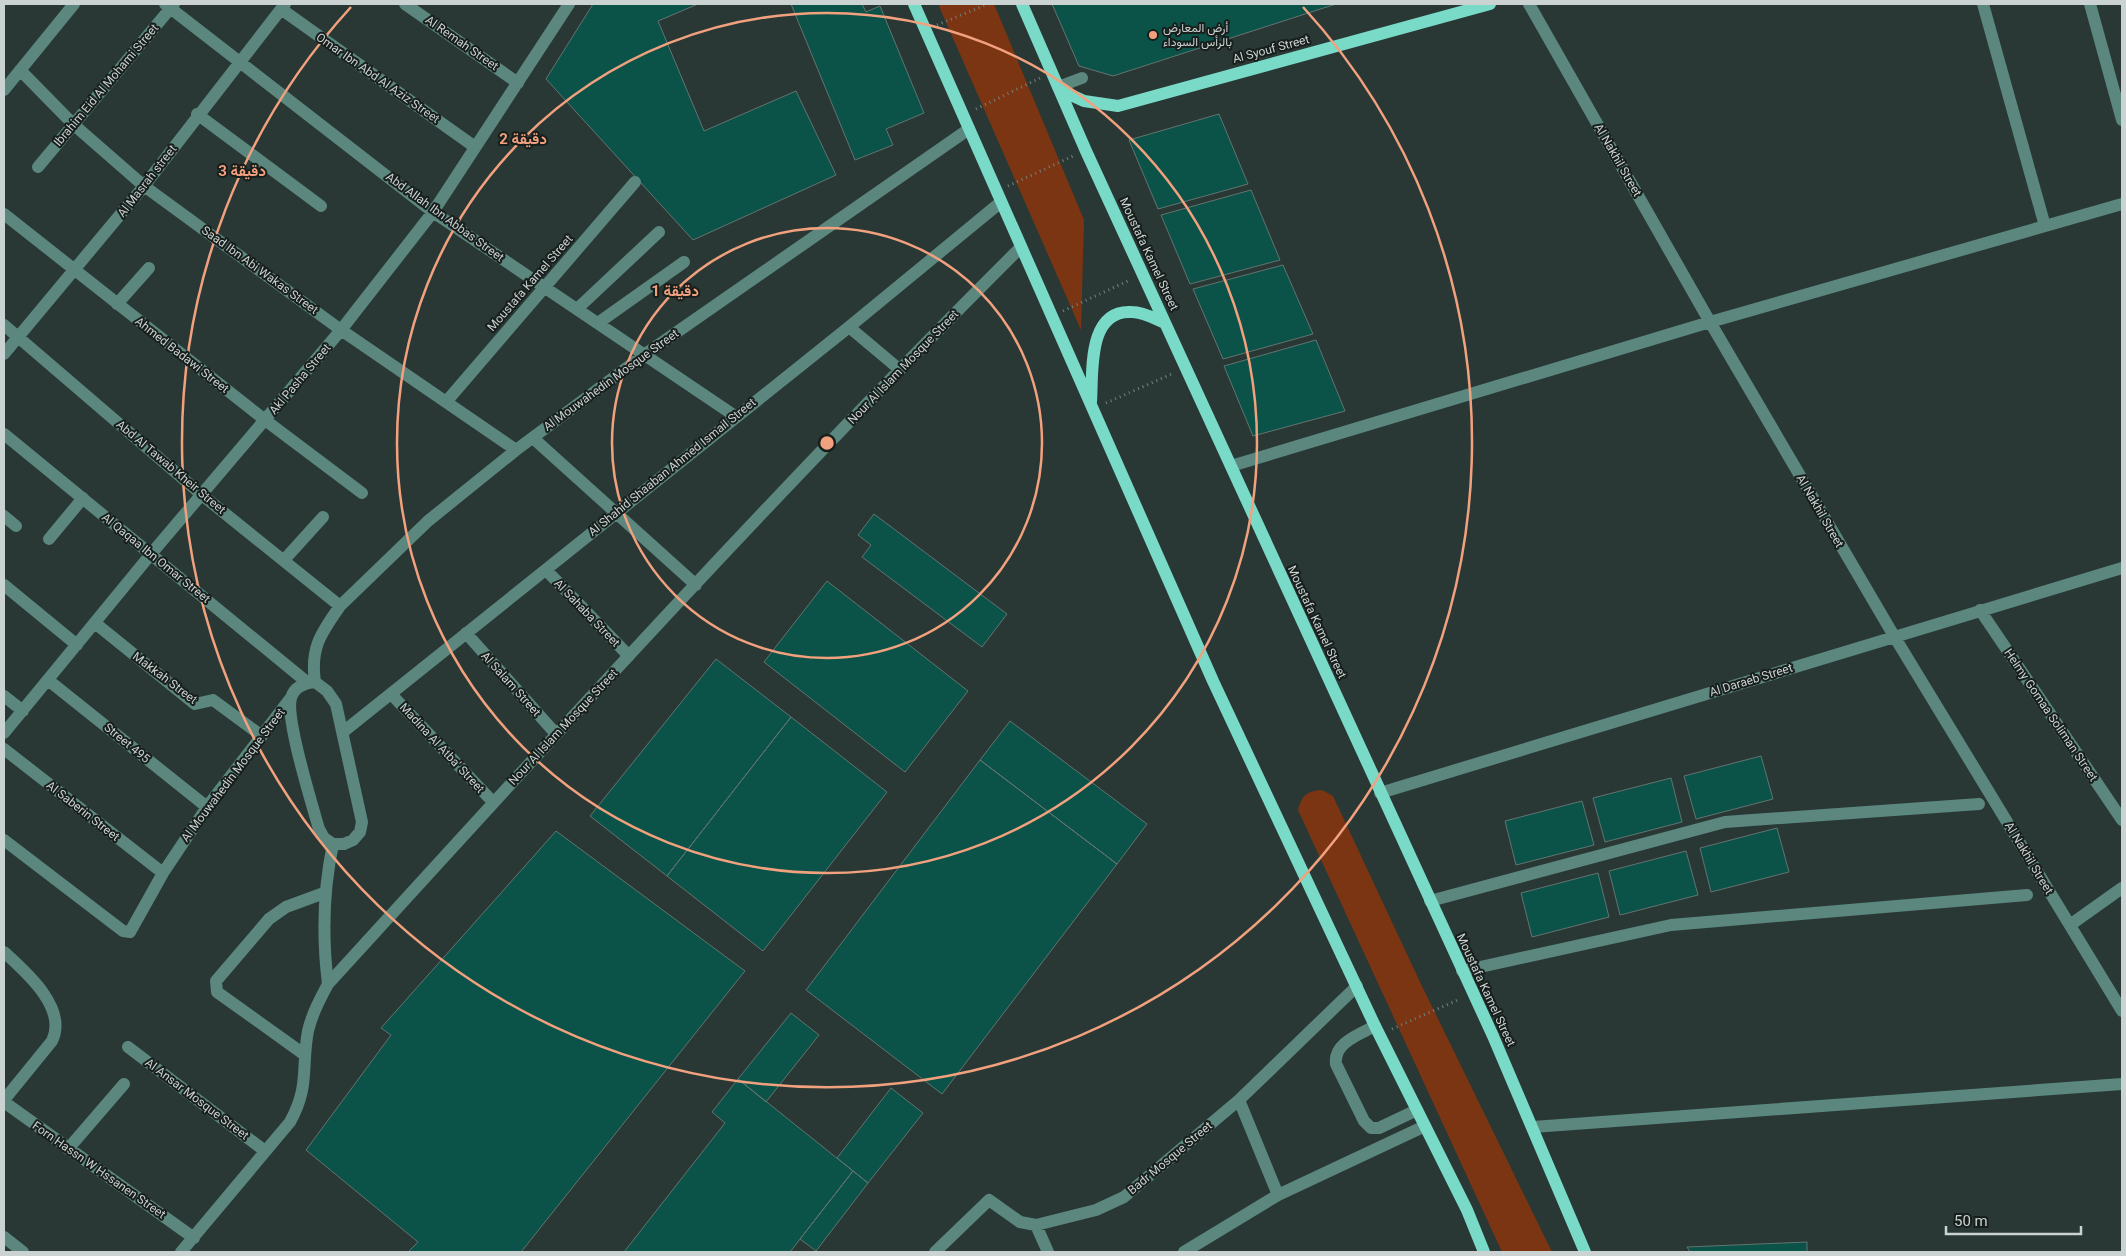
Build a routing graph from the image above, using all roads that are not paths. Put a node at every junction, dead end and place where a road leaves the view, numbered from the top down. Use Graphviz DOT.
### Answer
graph roads {
  1 [pos="74,4"];
  2 [pos="405,4"];
  3 [pos="569,4"];
  4 [pos="914,4"];
  5 [pos="1022,4"];
  6 [pos="1490,4"];
  7 [pos="1529,4"];
  8 [pos="1983,4"];
  9 [pos="2090,4"];
  10 [pos="170,5"];
  11 [pos="283,6"];
  12 [pos="239,60"];
  13 [pos="20,70"];
  14 [pos="1082,78"];
  15 [pos="518,83"];
  16 [pos="1059,89"];
  17 [pos="4,90"];
  18 [pos="198,114"];
  19 [pos="2122,120"];
  20 [pos="73,124"];
  21 [pos="969,129"];
  22 [pos="476,147"];
  23 [pos="38,167"];
  24 [pos="635,182"];
  25 [pos="144,186"];
  26 [pos="998,196"];
  27 [pos="2122,204"];
  28 [pos="321,206"];
  29 [pos="433,212"];
  30 [pos="4,214"];
  31 [pos="2044,226"];
  32 [pos="659,232"];
  33 [pos="1021,247"];
  34 [pos="684,262"];
  35 [pos="149,268"];
  36 [pos="74,271"];
  37 [pos="544,287"];
  38 [pos="117,304"];
  39 [pos="577,309"];
  40 [pos="1710,322"];
  41 [pos="598,323"];
  42 [pos="1165,323"];
  43 [pos="4,325"];
  44 [pos="849,326"];
  45 [pos="341,330"];
  46 [pos="18,338"];
  47 [pos="4,354"];
  48 [pos="644,355"];
  49 [pos="899,369"];
  50 [pos="446,402"];
  51 [pos="1091,407"];
  52 [pos="735,416"];
  53 [pos="265,420"];
  54 [pos="4,434"];
  55 [pos="532,438"];
  56 [pos="516,450"];
  57 [pos="1231,466"];
  58 [pos="362,493"];
  59 [pos="202,494"];
  60 [pos="83,498"];
  61 [pos="616,513"];
  62 [pos="4,516"];
  63 [pos="323,517"];
  64 [pos="16,526"];
  65 [pos="49,539"];
  66 [pos="151,554"];
  67 [pos="284,560"];
  68 [pos="2122,568"];
  69 [pos="546,570"];
  70 [pos="4,585"];
  71 [pos="696,585"];
  72 [pos="340,606"];
  73 [pos="1980,610"];
  74 [pos="95,623"];
  75 [pos="466,633"];
  76 [pos="1894,636"];
  77 [pos="77,644"];
  78 [pos="629,656"];
  79 [pos="48,680"];
  80 [pos="312,682"];
  81 [pos="391,694"];
  82 [pos="4,696"];
  83 [pos="290,699"];
  84 [pos="23,711"];
  85 [pos="343,732"];
  86 [pos="4,733"];
  87 [pos="556,734"];
  88 [pos="262,736"];
  89 [pos="4,749"];
  90 [pos="1380,793"];
  91 [pos="493,802"];
  92 [pos="1979,804"];
  93 [pos="207,807"];
  94 [pos="2122,820"];
  95 [pos="4,840"];
  96 [pos="333,844"];
  97 [pos="163,873"];
  98 [pos="2122,888"];
  99 [pos="324,892"];
  100 [pos="2027,895"];
  101 [pos="1430,900"];
  102 [pos="2070,925"];
  103 [pos="4,952"];
  104 [pos="1462,971"];
  105 [pos="328,984"];
  106 [pos="1357,986"];
  107 [pos="2122,1011"];
  108 [pos="1378,1030"];
  109 [pos="128,1047"];
  110 [pos="305,1055"];
  111 [pos="124,1084"];
  112 [pos="2122,1084"];
  113 [pos="1239,1100"];
  114 [pos="4,1101"];
  115 [pos="1417,1110"];
  116 [pos="1425,1126"];
  117 [pos="1533,1127"];
  118 [pos="68,1148"];
  119 [pos="265,1151"];
  120 [pos="1278,1196"];
  121 [pos="1036,1226"];
  122 [pos="4,1237"];
  123 [pos="194,1238"];
  124 [pos="23,1252"];
  125 [pos="182,1252"];
  126 [pos="936,1252"];
  127 [pos="1048,1252"];
  128 [pos="1184,1252"];
  129 [pos="1484,1252"];
  130 [pos="1585,1252"];
  1 -- 13 [label="street"];
  2 -- 15 [label="street, Al Remah Street"];
  3 -- 15 [label="street, Akl Pasha Street"];
  4 -- 21 [label="main road"];
  5 -- 16 [label="main road, Moustafa Kamel Street"];
  6 -- 16 [label="main road, Al Syouf Street"];
  7 -- 40 [label="street, Al Nakhil Street"];
  8 -- 31 [label="street"];
  9 -- 19 [label="street"];
  10 -- 12 [label="street, Abd Allah Ibn Abbas Street"];
  10 -- 20 [label="street, Ibrahim Eid Al Mohami Street"];
  11 -- 12 [label="street, Al Masrah street"];
  11 -- 22 [label="street, Omar Ibn Abd Al Aziz Street"];
  12 -- 18 [label="street, Al Masrah street"];
  12 -- 29 [label="street, Abd Allah Ibn Abbas Street"];
  13 -- 17 [label="street"];
  13 -- 20 [label="street, Saad Ibn Abi Wakas Street"];
  14 -- 16 [label="street"];
  15 -- 22 [label="street, Akl Pasha Street"];
  16 -- 42 [label="main road, Moustafa Kamel Street"];
  18 -- 25 [label="street, Al Masrah street"];
  18 -- 28 [label="street"];
  20 -- 23 [label="street, Ibrahim Eid Al Mohami Street"];
  20 -- 25 [label="street, Saad Ibn Abi Wakas Street"];
  21 -- 26 [label="main road"];
  21 -- 48 [label="street, Al Mouwahedin Mosque Street"];
  22 -- 29 [label="street, Akl Pasha Street"];
  24 -- 37 [label="street, Moustafa Kamel Street"];
  25 -- 36 [label="street, Al Masrah street"];
  25 -- 45 [label="street, Saad Ibn Abi Wakas Street"];
  26 -- 33 [label="main road"];
  26 -- 44 [label="street, Al Shahid Shaaban Ahmed Ismail Street"];
  27 -- 31 [label="street"];
  29 -- 37 [label="street, Abd Allah Ibn Abbas Street"];
  29 -- 45 [label="street, Akl Pasha Street"];
  30 -- 36 [label="street, Ahmed Badawi Street"];
  31 -- 40 [label="street"];
  32 -- 39 [label="street"];
  33 -- 49 [label="street, Nour Al Islam Mosque Street"];
  33 -- 51 [label="main road"];
  34 -- 41 [label="street"];
  35 -- 38 [label="street"];
  36 -- 38 [label="street, Ahmed Badawi Street"];
  36 -- 46 [label="street, Al Masrah street"];
  37 -- 39 [label="street, Abd Allah Ibn Abbas Street"];
  37 -- 50 [label="street, Moustafa Kamel Street"];
  38 -- 53 [label="street, Ahmed Badawi Street"];
  39 -- 41 [label="street, Abd Allah Ibn Abbas Street"];
  40 -- 57 [label="street"];
  40 -- 76 [label="street, Al Nakhil Street"];
  41 -- 48 [label="street, Abd Allah Ibn Abbas Street"];
  42 -- 51 [label="main road"];
  42 -- 57 [label="main road, Moustafa Kamel Street"];
  43 -- 46 [label="street, Abd Al Tawab Kheir Street"];
  44 -- 49 [label="street"];
  44 -- 52 [label="street, Al Shahid Shaaban Ahmed Ismail Street"];
  45 -- 50 [label="street, Saad Ibn Abi Wakas Street"];
  45 -- 53 [label="street, Akl Pasha Street"];
  46 -- 47 [label="street, Al Masrah street"];
  46 -- 59 [label="street, Abd Al Tawab Kheir Street"];
  48 -- 52 [label="street, Abd Allah Ibn Abbas Street"];
  48 -- 55 [label="street, Al Mouwahedin Mosque Street"];
  49 -- 71 [label="street, Nour Al Islam Mosque Street"];
  50 -- 56 [label="street, Saad Ibn Abi Wakas Street"];
  51 -- 106 [label="main road"];
  52 -- 61 [label="street, Al Shahid Shaaban Ahmed Ismail Street"];
  53 -- 58 [label="street, Ahmed Badawi Street"];
  53 -- 59 [label="street, Akl Pasha Street"];
  54 -- 60 [label="street, Al Qaqaa Ibn Omar Street"];
  55 -- 56 [label="street, Al Mouwahedin Mosque Street"];
  55 -- 61 [label="street"];
  56 -- 72 [label="street, Al Mouwahedin Mosque Street"];
  57 -- 90 [label="main road, Moustafa Kamel Street"];
  59 -- 66 [label="street, Akl Pasha Street"];
  59 -- 67 [label="street, Abd Al Tawab Kheir Street"];
  60 -- 65 [label="street"];
  60 -- 66 [label="street, Al Qaqaa Ibn Omar Street"];
  61 -- 69 [label="street, Al Shahid Shaaban Ahmed Ismail Street"];
  61 -- 71 [label="street"];
  62 -- 64 [label="street"];
  63 -- 67 [label="street"];
  66 -- 74 [label="street, Akl Pasha Street"];
  66 -- 80 [label="street, Al Qaqaa Ibn Omar Street"];
  67 -- 72 [label="street, Abd Al Tawab Kheir Street"];
  68 -- 73 [label="street, Al Daraeb Street"];
  69 -- 75 [label="street, Al Shahid Shaaban Ahmed Ismail Street"];
  69 -- 78 [label="street, Al Sahaba Street"];
  70 -- 77 [label="street"];
  71 -- 78 [label="street, Nour Al Islam Mosque Street"];
  72 -- 80 [label="street, Al Mouwahedin Mosque Street"];
  73 -- 76 [label="street, Al Daraeb Street"];
  73 -- 94 [label="street, Helmy Gomaa Soliman Street"];
  74 -- 77 [label="street, Akl Pasha Street"];
  74 -- 88 [label="street, Makkah Street"];
  75 -- 81 [label="street, Al Shahid Shaaban Ahmed Ismail Street"];
  75 -- 87 [label="street, Al Salam Street"];
  76 -- 90 [label="street, Al Daraeb Street"];
  76 -- 102 [label="street, Al Nakhil Street"];
  77 -- 79 [label="street, Akl Pasha Street"];
  78 -- 87 [label="street, Nour Al Islam Mosque Street"];
  79 -- 84 [label="street, Akl Pasha Street"];
  79 -- 93 [label="street, Street 495"];
  80 -- 83 [label="street, Al Mouwahedin Mosque Street"];
  80 -- 85 [label="street, Al Qaqaa Ibn Omar Street"];
  81 -- 85 [label="street, Al Shahid Shaaban Ahmed Ismail Street"];
  81 -- 91 [label="street, Madina Al Atba' Street"];
  82 -- 84 [label="street"];
  83 -- 88 [label="street, Al Mouwahedin Mosque Street"];
  83 -- 96 [label="street"];
  84 -- 86 [label="street, Akl Pasha Street"];
  85 -- 96 [label="street, Al Qaqaa Ibn Omar Street"];
  87 -- 91 [label="street, Nour Al Islam Mosque Street"];
  88 -- 93 [label="street, Al Mouwahedin Mosque Street"];
  89 -- 97 [label="street, Al Saberin Street"];
  90 -- 101 [label="main road, Moustafa Kamel Street"];
  91 -- 105 [label="street, Nour Al Islam Mosque Street"];
  92 -- 101 [label="street"];
  93 -- 97 [label="street, Al Mouwahedin Mosque Street"];
  95 -- 97 [label="street, Al Mouwahedin Mosque Street"];
  96 -- 99 [label="street"];
  98 -- 102 [label="street"];
  99 -- 105 [label="street"];
  99 -- 110 [label="street"];
  100 -- 104 [label="street"];
  101 -- 104 [label="main road, Moustafa Kamel Street"];
  102 -- 107 [label="street, Al Nakhil Street"];
  103 -- 114 [label="street"];
  104 -- 117 [label="main road, Moustafa Kamel Street"];
  105 -- 110 [label="street, Nour Al Islam Mosque Street"];
  106 -- 108 [label="main road"];
  106 -- 113 [label="street, Badr Mosque Street"];
  108 -- 115 [label="main road"];
  108 -- 115 [label="street"];
  109 -- 119 [label="street, Al Ansar Mosque Street"];
  110 -- 119 [label="street, Nour Al Islam Mosque Street"];
  111 -- 118 [label="street"];
  112 -- 117 [label="street"];
  113 -- 120 [label="street"];
  113 -- 121 [label="street, Badr Mosque Street"];
  114 -- 118 [label="street, Forn Hassn W Hssanen Street"];
  115 -- 116 [label="main road"];
  116 -- 120 [label="street"];
  116 -- 129 [label="main road"];
  117 -- 130 [label="main road, Moustafa Kamel Street"];
  118 -- 123 [label="street, Forn Hassn W Hssanen Street"];
  119 -- 123 [label="street, Nour Al Islam Mosque Street"];
  120 -- 128 [label="street"];
  121 -- 126 [label="street"];
  121 -- 127 [label="street"];
  122 -- 124 [label="street"];
  123 -- 125 [label="street, Nour Al Islam Mosque Street"];
}
